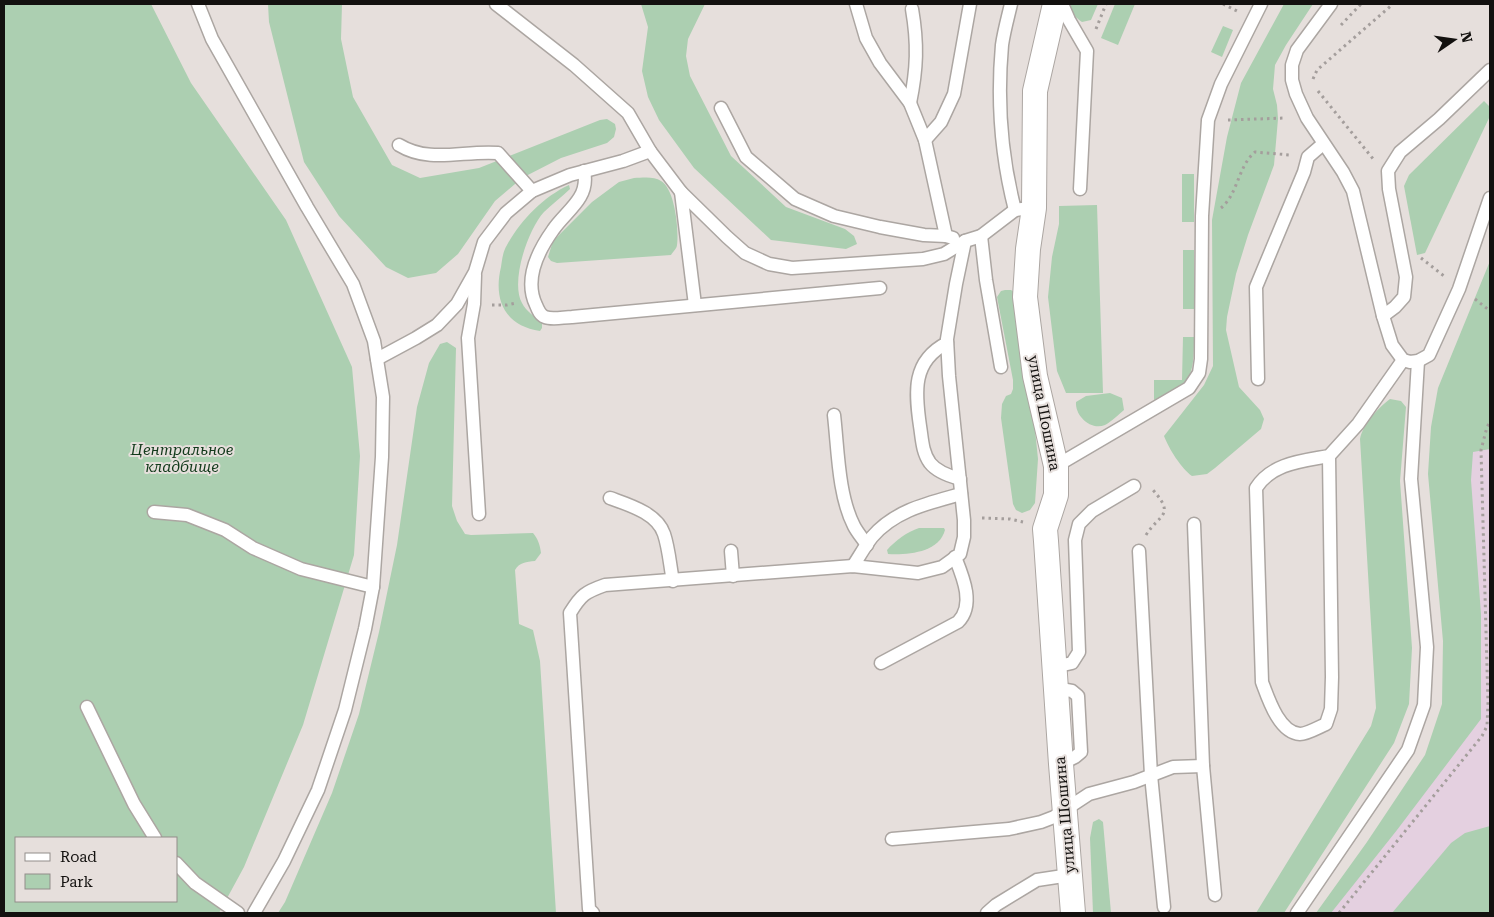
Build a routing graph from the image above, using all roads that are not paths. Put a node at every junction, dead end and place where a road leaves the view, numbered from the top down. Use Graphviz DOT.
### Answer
graph roads {
  1 [pos="198,4"];
  2 [pos="496,4"];
  3 [pos="856,4"];
  4 [pos="970,4"];
  5 [pos="1012,4"];
  6 [pos="1055,4"];
  7 [pos="1062,4"];
  8 [pos="1261,4"];
  9 [pos="1331,4"];
  10 [pos="912,9"];
  11 [pos="1490,70"];
  12 [pos="910,104"];
  13 [pos="721,108"];
  14 [pos="925,140"];
  15 [pos="1323,144"];
  16 [pos="399,145"];
  17 [pos="650,151"];
  18 [pos="584,171"];
  19 [pos="1080,189"];
  20 [pos="532,191"];
  21 [pos="682,192"];
  22 [pos="1490,198"];
  23 [pos="1024,209"];
  24 [pos="946,236"];
  25 [pos="981,236"];
  26 [pos="965,241"];
  27 [pos="475,272"];
  28 [pos="880,288"];
  29 [pos="695,305"];
  30 [pos="1383,316"];
  31 [pos="947,343"];
  32 [pos="377,359"];
  33 [pos="1403,360"];
  34 [pos="1418,361"];
  35 [pos="1001,367"];
  36 [pos="1258,379"];
  37 [pos="834,415"];
  38 [pos="1329,456"];
  39 [pos="1056,466"];
  40 [pos="960,479"];
  41 [pos="1134,486"];
  42 [pos="961,494"];
  43 [pos="610,498"];
  44 [pos="154,512"];
  45 [pos="479,514"];
  46 [pos="1194,524"];
  47 [pos="867,545"];
  48 [pos="731,551"];
  49 [pos="1139,551"];
  50 [pos="955,557"];
  51 [pos="853,566"];
  52 [pos="733,576"];
  53 [pos="673,581"];
  54 [pos="372,587"];
  55 [pos="881,663"];
  56 [pos="1054,677"];
  57 [pos="87,707"];
  58 [pos="1203,766"];
  59 [pos="1151,775"];
  60 [pos="1065,810"];
  61 [pos="154,837"];
  62 [pos="892,840"];
  63 [pos="178,864"];
  64 [pos="1070,875"];
  65 [pos="1215,896"];
  66 [pos="1164,907"];
  67 [pos="590,912"];
  68 [pos="238,913"];
  69 [pos="254,913"];
  70 [pos="987,913"];
  71 [pos="1073,913"];
  72 [pos="1297,913"];
  1 -- 32 [label="lane"];
  2 -- 17 [label="lane"];
  3 -- 12 [label="lane"];
  4 -- 14 [label="lane"];
  5 -- 23 [label="lane"];
  6 -- 23 [label="street, улица Шошина"];
  7 -- 19 [label="lane"];
  8 -- 39 [label="lane"];
  9 -- 15 [label="lane"];
  10 -- 12 [label="lane"];
  11 -- 30 [label="lane"];
  12 -- 14 [label="lane"];
  13 -- 24 [label="lane"];
  14 -- 24 [label="lane"];
  15 -- 30 [label="lane"];
  15 -- 36 [label="lane"];
  16 -- 20 [label="lane"];
  17 -- 18 [label="lane"];
  17 -- 21 [label="lane"];
  18 -- 20 [label="lane"];
  18 -- 29 [label="lane"];
  20 -- 27 [label="lane"];
  21 -- 26 [label="lane"];
  21 -- 29 [label="lane"];
  22 -- 34 [label="lane"];
  23 -- 25 [label="lane"];
  23 -- 39 [label="street, улица Шошина"];
  24 -- 26 [label="lane"];
  25 -- 26 [label="lane"];
  25 -- 35 [label="lane"];
  26 -- 31 [label="lane"];
  27 -- 32 [label="lane"];
  27 -- 45 [label="lane"];
  28 -- 29 [label="lane"];
  30 -- 33 [label="lane"];
  31 -- 40 [label="lane"];
  31 -- 40 [label="lane"];
  32 -- 54 [label="lane"];
  33 -- 34 [label="lane"];
  33 -- 38 [label="lane"];
  34 -- 72 [label="lane"];
  37 -- 47 [label="lane"];
  38 -- 38 [label="lane"];
  39 -- 56 [label="street, улица Шошина"];
  40 -- 42 [label="lane"];
  41 -- 56 [label="lane"];
  42 -- 47 [label="lane"];
  42 -- 50 [label="lane"];
  43 -- 53 [label="lane"];
  44 -- 54 [label="lane"];
  46 -- 58 [label="lane"];
  47 -- 51 [label="lane"];
  48 -- 52 [label="lane"];
  49 -- 59 [label="lane"];
  50 -- 51 [label="lane"];
  50 -- 55 [label="lane"];
  51 -- 52 [label="lane"];
  52 -- 53 [label="lane"];
  53 -- 67 [label="lane"];
  54 -- 69 [label="lane"];
  56 -- 60 [label="street, улица Шошина"];
  57 -- 61 [label="lane"];
  58 -- 59 [label="lane"];
  58 -- 65 [label="lane"];
  59 -- 60 [label="lane"];
  59 -- 66 [label="lane"];
  60 -- 62 [label="lane"];
  60 -- 64 [label="street, улица Шошина"];
  63 -- 68 [label="lane"];
  64 -- 70 [label="lane"];
  64 -- 71 [label="street, улица Шошина"];
}
